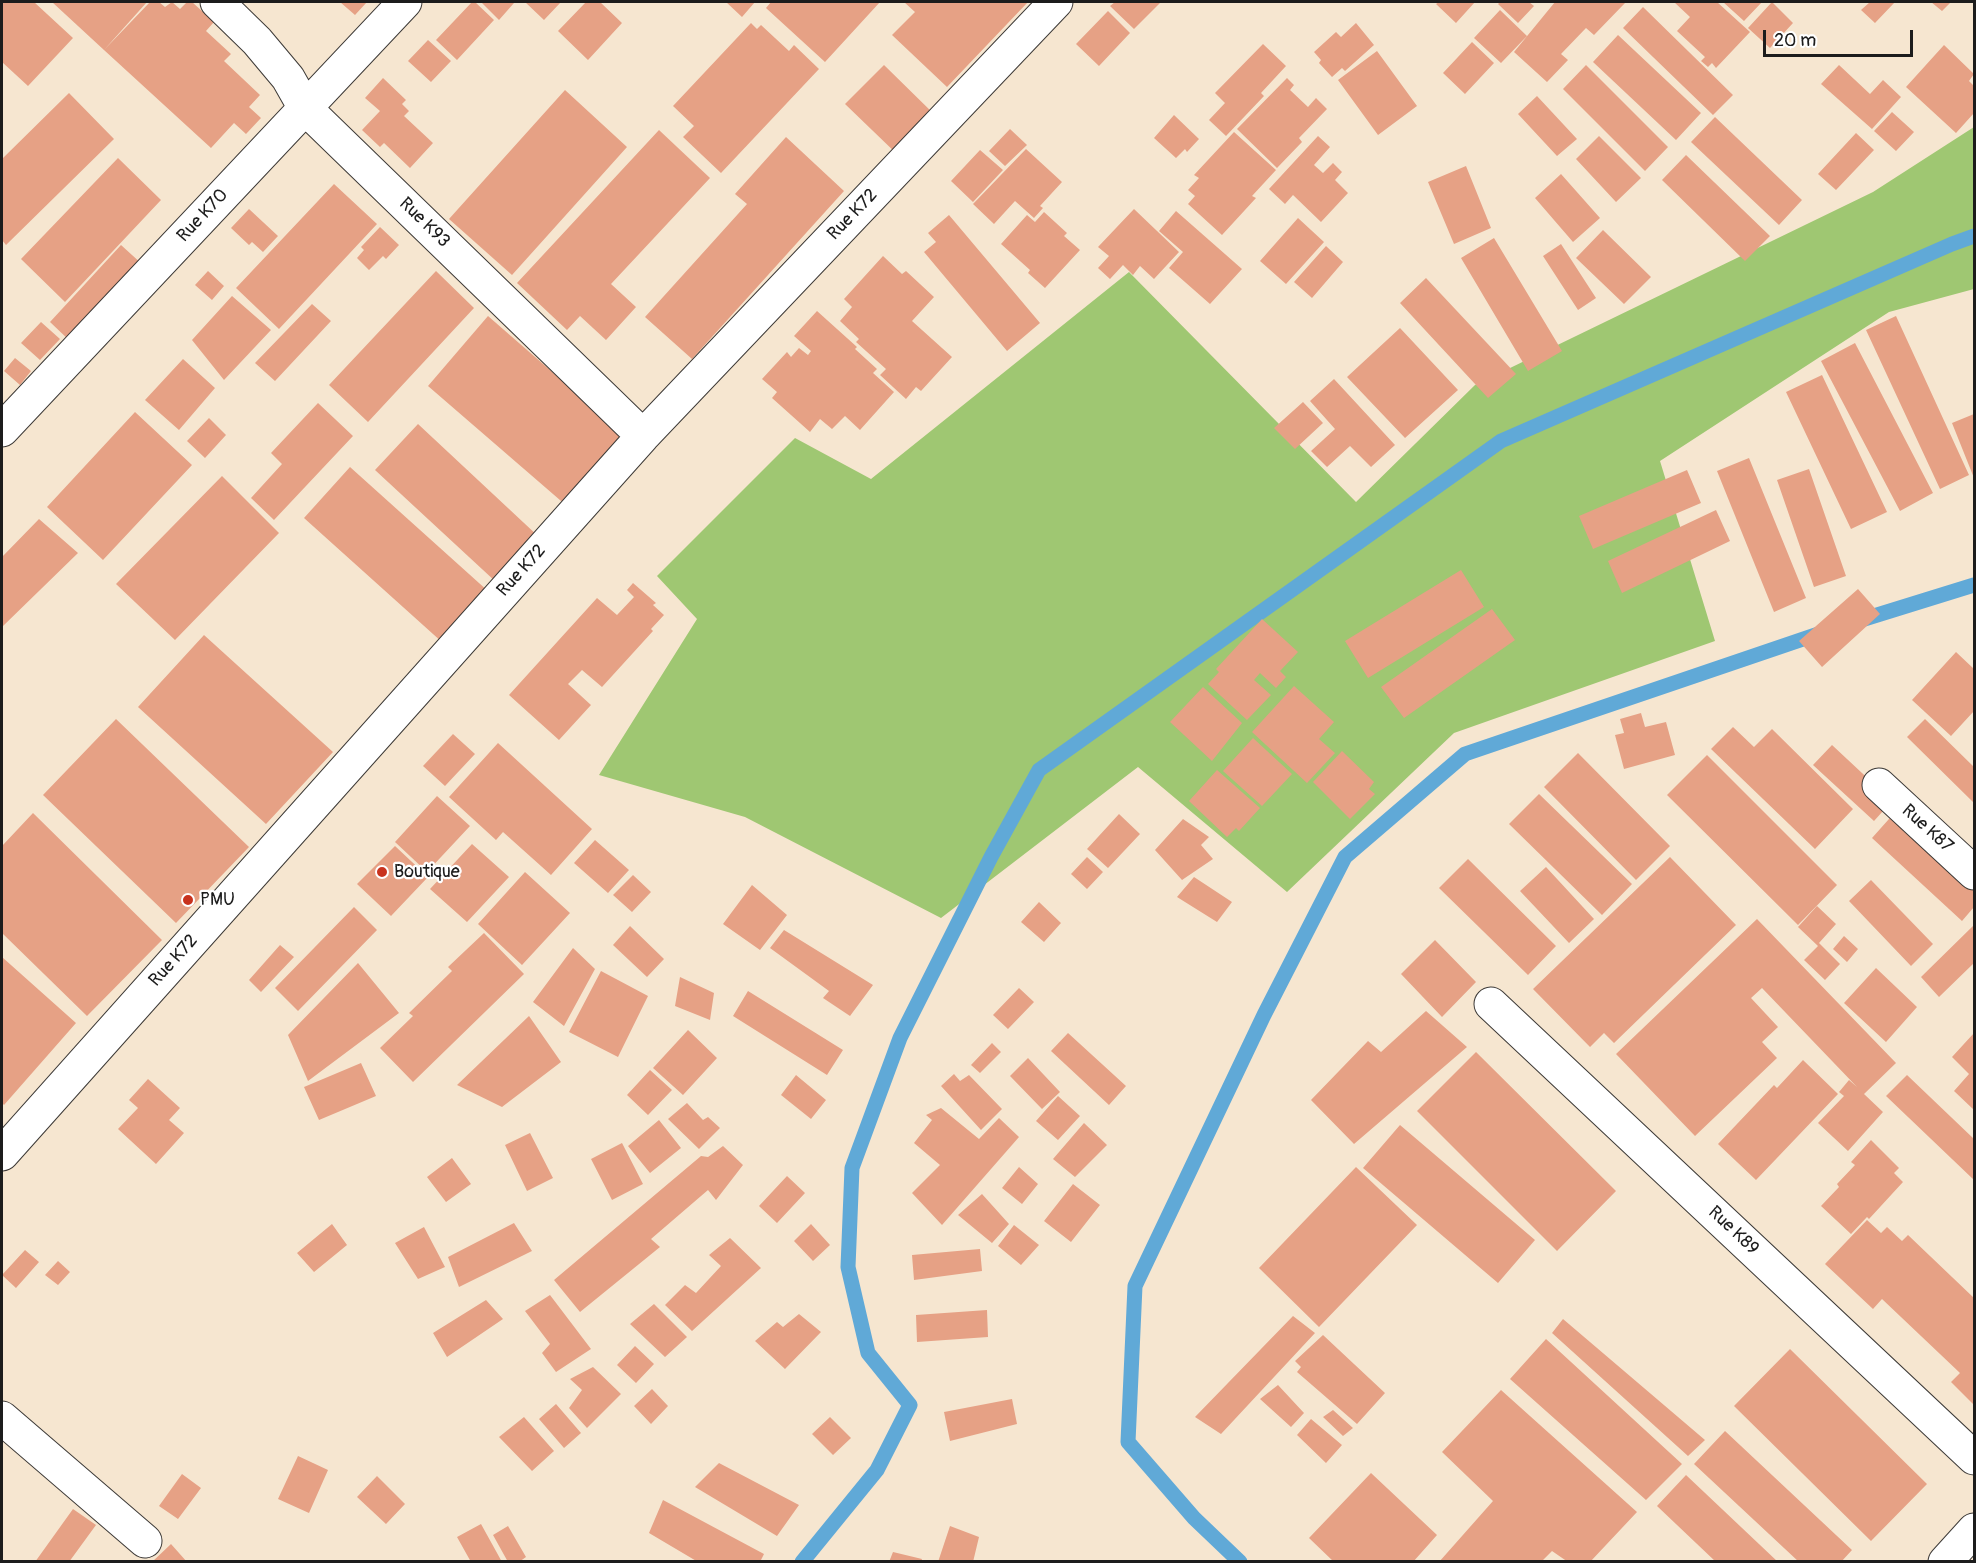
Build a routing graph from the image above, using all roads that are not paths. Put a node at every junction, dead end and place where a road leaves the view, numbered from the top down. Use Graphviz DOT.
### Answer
graph roads {
  1 [pos="217,2"];
  2 [pos="405,2"];
  3 [pos="1056,2"];
  4 [pos="305,108"];
  5 [pos="2,430"];
  6 [pos="643,436"];
  7 [pos="1879,785"];
  8 [pos="1974,873"];
  9 [pos="1491,1004"];
  10 [pos="2,1154"];
  11 [pos="2,1418"];
  12 [pos="1974,1458"];
  13 [pos="1974,1530"];
  14 [pos="145,1541"];
  15 [pos="1945,1562"];
  1 -- 4 [label="street, Rue K93"];
  2 -- 4 [label="street, Rue K70"];
  3 -- 6 [label="street, Rue K72"];
  4 -- 5 [label="street, Rue K70"];
  4 -- 6 [label="street, Rue K93"];
  6 -- 10 [label="street, Rue K72"];
  7 -- 8 [label="street, Rue K87"];
  9 -- 12 [label="street, Rue K89"];
  11 -- 14 [label="street"];
  13 -- 15 [label="street"];
}
